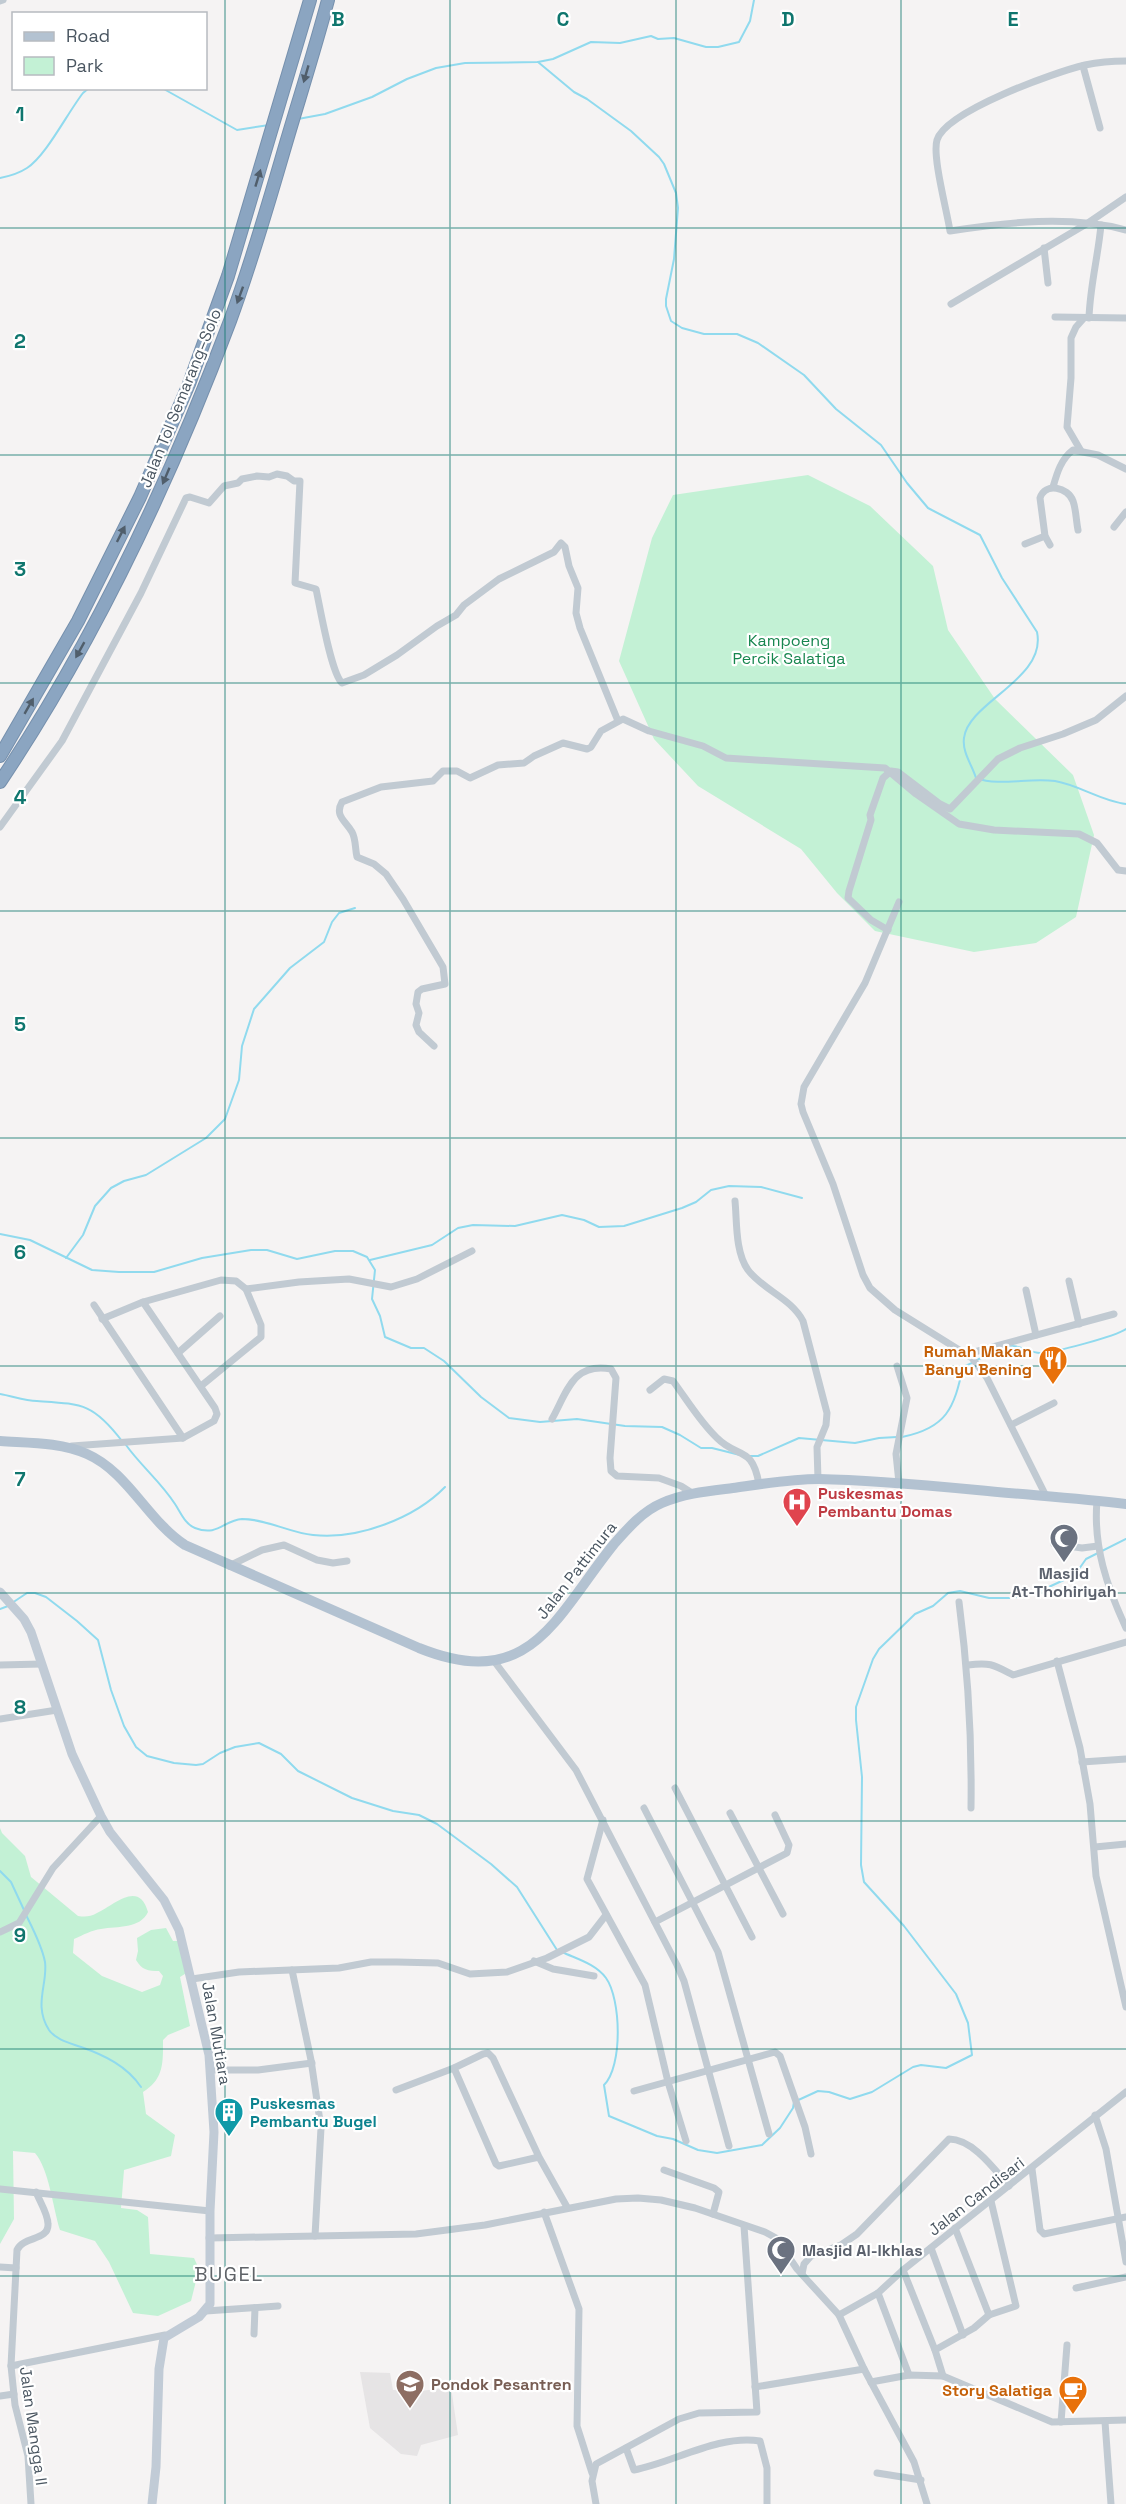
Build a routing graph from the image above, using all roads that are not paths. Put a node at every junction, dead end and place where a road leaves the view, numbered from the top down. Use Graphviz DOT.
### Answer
graph roads {
  1 [pos="310,0"];
  2 [pos="328,0"];
  3 [pos="1126,61"];
  4 [pos="1083,66"];
  5 [pos="1100,128"];
  6 [pos="1126,197"];
  7 [pos="1088,223"];
  8 [pos="1101,225"];
  9 [pos="1126,230"];
  10 [pos="1044,248"];
  11 [pos="1048,283"];
  12 [pos="951,304"];
  13 [pos="1055,317"];
  14 [pos="1087,318"];
  15 [pos="1126,318"];
  16 [pos="1081,451"];
  17 [pos="1126,469"];
  18 [pos="1053,487"];
  19 [pos="1126,512"];
  20 [pos="1114,527"];
  21 [pos="1078,530"];
  22 [pos="1045,536"];
  23 [pos="1025,544"];
  24 [pos="1050,545"];
  25 [pos="1126,696"];
  26 [pos="618,721"];
  27 [pos="0,756"];
  28 [pos="891,771"];
  29 [pos="0,782"];
  30 [pos="0,827"];
  31 [pos="1126,871"];
  32 [pos="898,902"];
  33 [pos="888,930"];
  34 [pos="434,1046"];
  35 [pos="735,1201"];
  36 [pos="471,1251"];
  37 [pos="1069,1281"];
  38 [pos="246,1289"];
  39 [pos="1026,1290"];
  40 [pos="143,1302"];
  41 [pos="93,1305"];
  42 [pos="1113,1314"];
  43 [pos="220,1316"];
  44 [pos="102,1318"];
  45 [pos="1080,1323"];
  46 [pos="1036,1335"];
  47 [pos="178,1353"];
  48 [pos="972,1359"];
  49 [pos="897,1366"];
  50 [pos="201,1386"];
  51 [pos="650,1390"];
  52 [pos="1054,1403"];
  53 [pos="552,1419"];
  54 [pos="1011,1425"];
  55 [pos="183,1438"];
  56 [pos="0,1441"];
  57 [pos="61,1446"];
  58 [pos="818,1479"];
  59 [pos="899,1483"];
  60 [pos="759,1484"];
  61 [pos="692,1493"];
  62 [pos="1046,1496"];
  63 [pos="1097,1501"];
  64 [pos="1126,1504"];
  65 [pos="1054,1544"];
  66 [pos="1098,1548"];
  67 [pos="347,1561"];
  68 [pos="229,1566"];
  69 [pos="7,1599"];
  70 [pos="959,1602"];
  71 [pos="1126,1628"];
  72 [pos="1126,1642"];
  73 [pos="494,1661"];
  74 [pos="1057,1661"];
  75 [pos="42,1664"];
  76 [pos="0,1665"];
  77 [pos="968,1665"];
  78 [pos="57,1710"];
  79 [pos="0,1719"];
  80 [pos="1126,1759"];
  81 [pos="1082,1762"];
  82 [pos="675,1788"];
  83 [pos="644,1808"];
  84 [pos="971,1808"];
  85 [pos="730,1813"];
  86 [pos="775,1815"];
  87 [pos="101,1816"];
  88 [pos="603,1820"];
  89 [pos="1126,1844"];
  90 [pos="1095,1847"];
  91 [pos="759,1868"];
  92 [pos="726,1885"];
  93 [pos="693,1902"];
  94 [pos="783,1914"];
  95 [pos="606,1915"];
  96 [pos="655,1922"];
  97 [pos="0,1932"];
  98 [pos="752,1937"];
  99 [pos="534,1961"];
  100 [pos="292,1970"];
  101 [pos="594,1976"];
  102 [pos="192,1979"];
  103 [pos="1126,2007"];
  104 [pos="748,2059"];
  105 [pos="312,2062"];
  106 [pos="454,2068"];
  107 [pos="211,2070"];
  108 [pos="708,2070"];
  109 [pos="668,2082"];
  110 [pos="396,2090"];
  111 [pos="634,2091"];
  112 [pos="1126,2092"];
  113 [pos="1095,2115"];
  114 [pos="769,2134"];
  115 [pos="686,2141"];
  116 [pos="729,2146"];
  117 [pos="811,2154"];
  118 [pos="539,2157"];
  119 [pos="1032,2169"];
  120 [pos="664,2170"];
  121 [pos="1009,2186"];
  122 [pos="0,2189"];
  123 [pos="36,2192"];
  124 [pos="991,2201"];
  125 [pos="567,2207"];
  126 [pos="210,2211"];
  127 [pos="544,2212"];
  128 [pos="713,2214"];
  129 [pos="1126,2217"];
  130 [pos="1117,2219"];
  131 [pos="744,2226"];
  132 [pos="955,2228"];
  133 [pos="315,2236"];
  134 [pos="209,2238"];
  135 [pos="931,2248"];
  136 [pos="1126,2262"];
  137 [pos="0,2267"];
  138 [pos="16,2268"];
  139 [pos="903,2270"];
  140 [pos="802,2274"];
  141 [pos="1126,2277"];
  142 [pos="1076,2288"];
  143 [pos="878,2293"];
  144 [pos="278,2306"];
  145 [pos="255,2307"];
  146 [pos="207,2311"];
  147 [pos="989,2314"];
  148 [pos="839,2315"];
  149 [pos="254,2334"];
  150 [pos="963,2335"];
  151 [pos="165,2336"];
  152 [pos="1066,2345"];
  153 [pos="935,2350"];
  154 [pos="11,2366"];
  155 [pos="864,2369"];
  156 [pos="909,2375"];
  157 [pos="943,2376"];
  158 [pos="871,2382"];
  159 [pos="755,2387"];
  160 [pos="14,2394"];
  161 [pos="0,2396"];
  162 [pos="1126,2420"];
  163 [pos="1061,2422"];
  164 [pos="1105,2422"];
  165 [pos="626,2448"];
  166 [pos="592,2473"];
  167 [pos="877,2473"];
  168 [pos="921,2480"];
  169 [pos="31,2504"];
  170 [pos="152,2504"];
  171 [pos="596,2504"];
  172 [pos="767,2504"];
  173 [pos="927,2504"];
  174 [pos="1111,2504"];
  27 -- 1 [label="highway, Jalan Tol Semarang–Solo, one-way"];
  2 -- 29 [label="highway, Jalan Tol Semarang–Solo, one-way"];
  3 -- 4 [label="street"];
  4 -- 5 [label="street"];
  4 -- 7 [label="street"];
  6 -- 7 [label="street"];
  7 -- 8 [label="street"];
  7 -- 10 [label="street"];
  8 -- 9 [label="street"];
  8 -- 14 [label="street"];
  10 -- 11 [label="street"];
  10 -- 12 [label="street"];
  13 -- 14 [label="street"];
  14 -- 15 [label="street"];
  14 -- 16 [label="street"];
  16 -- 17 [label="street"];
  16 -- 18 [label="street"];
  18 -- 21 [label="street"];
  18 -- 22 [label="street"];
  19 -- 20 [label="street"];
  22 -- 23 [label="street"];
  22 -- 24 [label="street"];
  25 -- 28 [label="street"];
  26 -- 28 [label="street"];
  26 -- 30 [label="street"];
  26 -- 34 [label="street"];
  28 -- 31 [label="street"];
  28 -- 33 [label="street"];
  32 -- 33 [label="street"];
  33 -- 48 [label="street"];
  35 -- 58 [label="street"];
  36 -- 38 [label="street"];
  37 -- 45 [label="street"];
  38 -- 40 [label="street"];
  38 -- 50 [label="street"];
  39 -- 46 [label="street"];
  40 -- 44 [label="street"];
  40 -- 47 [label="street"];
  41 -- 44 [label="street"];
  42 -- 45 [label="street"];
  43 -- 47 [label="street"];
  44 -- 55 [label="street"];
  45 -- 46 [label="street"];
  46 -- 48 [label="street"];
  47 -- 50 [label="street"];
  48 -- 54 [label="street"];
  49 -- 59 [label="street"];
  50 -- 55 [label="street"];
  51 -- 60 [label="street"];
  52 -- 54 [label="street"];
  53 -- 61 [label="street"];
  54 -- 62 [label="street"];
  55 -- 57 [label="street"];
  56 -- 57 [label="main road, Jalan Pattimura"];
  57 -- 68 [label="main road, Jalan Pattimura"];
  58 -- 59 [label="main road, Jalan Pattimura"];
  58 -- 60 [label="main road, Jalan Pattimura"];
  59 -- 62 [label="main road, Jalan Pattimura"];
  60 -- 61 [label="main road, Jalan Pattimura"];
  61 -- 73 [label="main road, Jalan Pattimura"];
  62 -- 63 [label="main road, Jalan Pattimura"];
  63 -- 64 [label="main road, Jalan Pattimura"];
  63 -- 66 [label="street"];
  65 -- 66 [label="street"];
  66 -- 71 [label="street"];
  67 -- 68 [label="street"];
  68 -- 73 [label="main road, Jalan Pattimura"];
  69 -- 75 [label="street, Jalan Mutiara"];
  70 -- 77 [label="street"];
  72 -- 74 [label="street"];
  73 -- 88 [label="street"];
  74 -- 77 [label="street"];
  74 -- 81 [label="street"];
  75 -- 76 [label="street"];
  75 -- 78 [label="street, Jalan Mutiara"];
  77 -- 84 [label="street"];
  78 -- 79 [label="street"];
  78 -- 87 [label="street, Jalan Mutiara"];
  80 -- 81 [label="street"];
  81 -- 90 [label="street"];
  82 -- 92 [label="street"];
  83 -- 93 [label="street"];
  85 -- 91 [label="street"];
  86 -- 91 [label="street"];
  87 -- 97 [label="street"];
  87 -- 102 [label="street, Jalan Mutiara"];
  88 -- 95 [label="street"];
  88 -- 96 [label="street"];
  89 -- 90 [label="street"];
  90 -- 103 [label="street"];
  91 -- 92 [label="street"];
  91 -- 94 [label="street"];
  92 -- 93 [label="street"];
  92 -- 98 [label="street"];
  93 -- 96 [label="street"];
  93 -- 104 [label="street"];
  95 -- 99 [label="street"];
  95 -- 109 [label="street"];
  96 -- 108 [label="street"];
  99 -- 100 [label="street"];
  99 -- 101 [label="street"];
  100 -- 102 [label="street"];
  100 -- 105 [label="street"];
  102 -- 107 [label="street, Jalan Mutiara"];
  104 -- 108 [label="street"];
  104 -- 114 [label="street"];
  104 -- 117 [label="street"];
  105 -- 107 [label="street"];
  105 -- 133 [label="street"];
  106 -- 110 [label="street"];
  106 -- 118 [label="street"];
  106 -- 118 [label="street"];
  107 -- 126 [label="street, Jalan Mutiara"];
  108 -- 109 [label="street"];
  108 -- 116 [label="street"];
  109 -- 111 [label="street"];
  109 -- 115 [label="street"];
  112 -- 113 [label="street, Jalan Candisari"];
  113 -- 119 [label="street, Jalan Candisari"];
  113 -- 130 [label="street"];
  118 -- 125 [label="street"];
  119 -- 121 [label="street, Jalan Candisari"];
  119 -- 130 [label="street"];
  120 -- 128 [label="street"];
  121 -- 124 [label="street, Jalan Candisari"];
  121 -- 140 [label="street"];
  122 -- 123 [label="street"];
  123 -- 126 [label="street"];
  123 -- 138 [label="street, Jalan Mangga II"];
  124 -- 132 [label="street, Jalan Candisari"];
  124 -- 147 [label="street"];
  125 -- 127 [label="street"];
  125 -- 128 [label="street"];
  126 -- 134 [label="street, Jalan Mutiara"];
  127 -- 133 [label="street"];
  127 -- 166 [label="street"];
  128 -- 131 [label="street"];
  129 -- 130 [label="street"];
  130 -- 136 [label="street"];
  131 -- 140 [label="street"];
  131 -- 159 [label="street"];
  132 -- 135 [label="street, Jalan Candisari"];
  132 -- 147 [label="street"];
  133 -- 134 [label="street"];
  134 -- 146 [label="street, Jalan Mutiara"];
  135 -- 139 [label="street, Jalan Candisari"];
  135 -- 150 [label="street"];
  137 -- 138 [label="street"];
  138 -- 154 [label="street, Jalan Mangga II"];
  139 -- 143 [label="street, Jalan Candisari"];
  139 -- 153 [label="street"];
  140 -- 148 [label="street"];
  141 -- 142 [label="street"];
  143 -- 148 [label="street, Jalan Candisari"];
  143 -- 156 [label="street"];
  144 -- 145 [label="street"];
  145 -- 146 [label="street"];
  145 -- 149 [label="street"];
  146 -- 151 [label="street"];
  147 -- 150 [label="street"];
  148 -- 155 [label="street"];
  150 -- 153 [label="street"];
  151 -- 154 [label="street"];
  151 -- 170 [label="street"];
  152 -- 163 [label="street"];
  153 -- 157 [label="street"];
  154 -- 160 [label="street, Jalan Mangga II"];
  155 -- 158 [label="street"];
  155 -- 159 [label="street"];
  156 -- 157 [label="street"];
  156 -- 158 [label="street"];
  157 -- 163 [label="street"];
  158 -- 168 [label="street"];
  159 -- 165 [label="street"];
  160 -- 161 [label="street"];
  160 -- 169 [label="street, Jalan Mangga II"];
  162 -- 164 [label="street"];
  163 -- 164 [label="street"];
  164 -- 174 [label="street"];
  165 -- 166 [label="street"];
  165 -- 172 [label="street"];
  166 -- 171 [label="street"];
  167 -- 168 [label="street"];
  168 -- 173 [label="street"];
}
